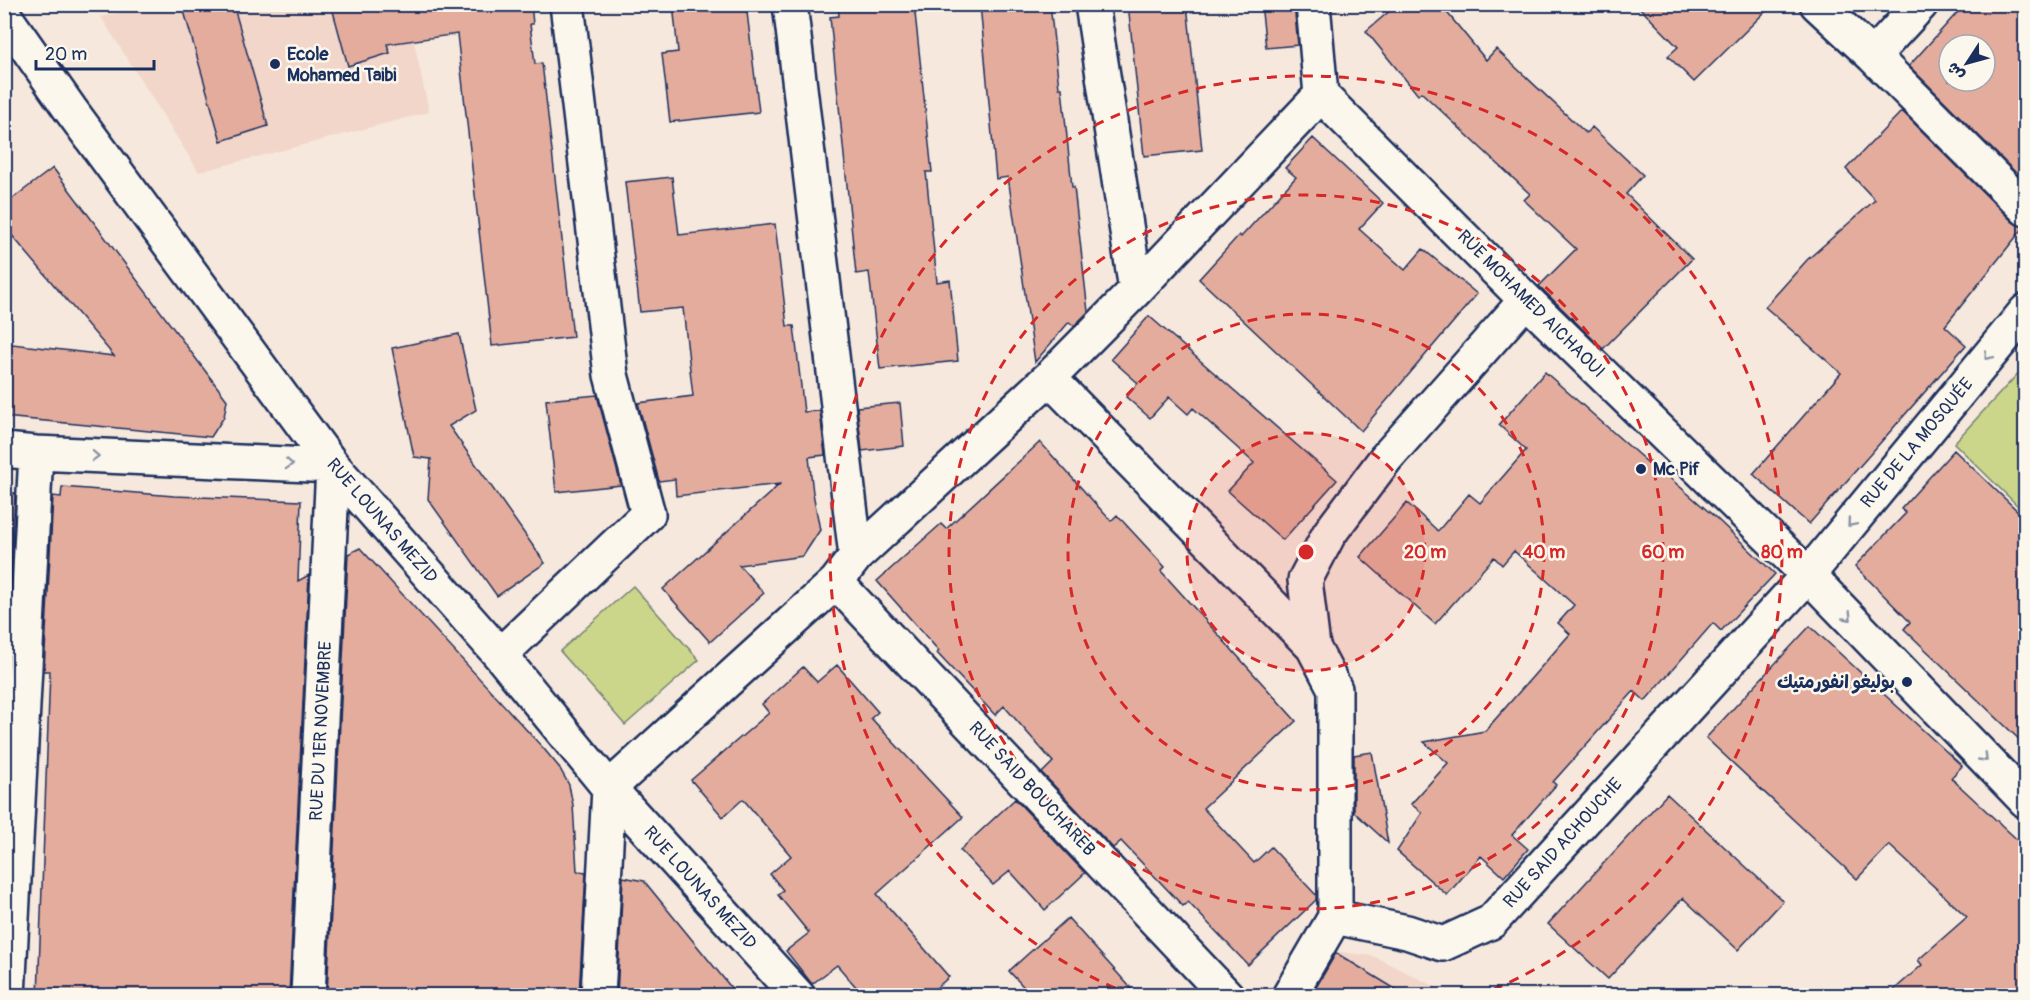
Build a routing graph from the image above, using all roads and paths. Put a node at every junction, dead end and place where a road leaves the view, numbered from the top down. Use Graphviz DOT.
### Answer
graph roads {
  1 [pos="567,4"];
  2 [pos="790,4"];
  3 [pos="1092,4"];
  4 [pos="1312,4"];
  5 [pos="1817,4"];
  6 [pos="1917,7"];
  7 [pos="4,15"];
  8 [pos="1874,57"];
  9 [pos="1321,95"];
  10 [pos="2025,209"];
  11 [pos="1136,290"];
  12 [pos="1526,300"];
  13 [pos="2025,311"];
  14 [pos="1049,378"];
  15 [pos="20,451"];
  16 [pos="333,466"];
  17 [pos="856,556"];
  18 [pos="1808,575"];
  19 [pos="836,582"];
  20 [pos="1312,647"];
  21 [pos="500,656"];
  22 [pos="609,788"];
  23 [pos="2025,801"];
  24 [pos="1335,916"];
  25 [pos="9,996"];
  26 [pos="308,996"];
  27 [pos="598,996"];
  28 [pos="798,996"];
  29 [pos="1227,996"];
  30 [pos="1289,996"];
  1 -- 21 [label="street"];
  2 -- 17 [label="street"];
  3 -- 11 [label="street"];
  4 -- 9 [label="street"];
  5 -- 8 [label="street"];
  6 -- 8 [label="street"];
  7 -- 16 [label="street, RUE LOUNAS MEZID"];
  8 -- 10 [label="street"];
  9 -- 11 [label="street"];
  9 -- 12 [label="street, RUE MOHAMED AICHAOUI"];
  11 -- 14 [label="street"];
  12 -- 18 [label="street, RUE MOHAMED AICHAOUI"];
  12 -- 20 [label="street"];
  13 -- 18 [label="street, RUE DE LA MOSQUÉE, one-way"];
  14 -- 17 [label="street"];
  14 -- 20 [label="street"];
  15 -- 16 [label="street, one-way"];
  15 -- 25 [label="street"];
  16 -- 21 [label="street, RUE LOUNAS MEZID"];
  16 -- 26 [label="street, RUE DU 1ER NOVEMBRE"];
  17 -- 19 [label="street"];
  18 -- 23 [label="street, RUE MOHAMED AICHAOUI, one-way"];
  18 -- 24 [label="street, RUE SAID ACHOUCHE"];
  19 -- 22 [label="street"];
  19 -- 29 [label="street, RUE SAID BOUCHAREB"];
  20 -- 24 [label="street"];
  21 -- 22 [label="street, RUE LOUNAS MEZID"];
  22 -- 27 [label="street"];
  22 -- 28 [label="street, RUE LOUNAS MEZID"];
  24 -- 30 [label="street"];
}
